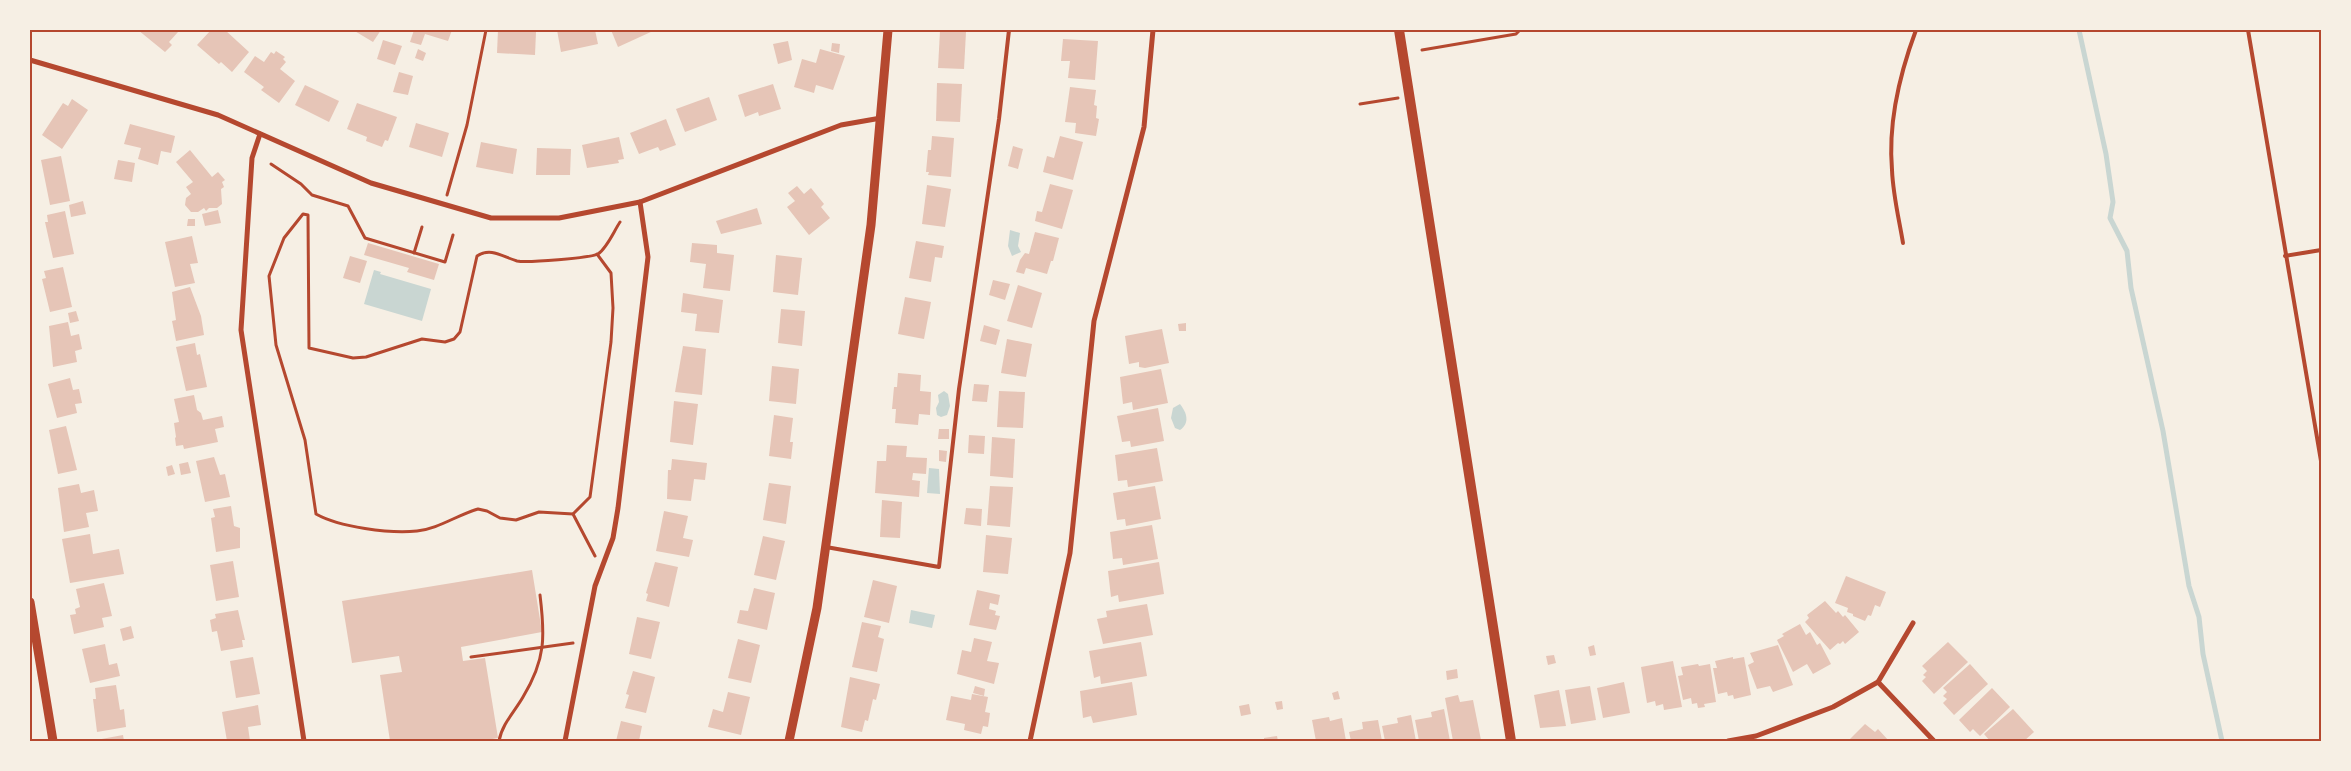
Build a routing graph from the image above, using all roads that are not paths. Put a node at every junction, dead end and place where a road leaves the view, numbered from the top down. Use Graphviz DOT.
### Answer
graph roads {
  1 [pos="888,30"];
  2 [pos="1009,30"];
  3 [pos="1153,30"];
  4 [pos="1399,30"];
  5 [pos="1916,30"];
  6 [pos="2248,30"];
  7 [pos="30,60"];
  8 [pos="881,118"];
  9 [pos="260,134"];
  10 [pos="640,202"];
  11 [pos="1903,243"];
  12 [pos="2321,250"];
  13 [pos="2285,256"];
  14 [pos="2321,461"];
  15 [pos="826,547"];
  16 [pos="30,602"];
  17 [pos="1913,623"];
  18 [pos="33,640"];
  19 [pos="1878,682"];
  20 [pos="53,741"];
  21 [pos="304,741"];
  22 [pos="565,741"];
  23 [pos="788,741"];
  24 [pos="1030,741"];
  25 [pos="1511,741"];
  26 [pos="1728,741"];
  27 [pos="1934,741"];
  1 -- 8 [label="street"];
  2 -- 15 [label="lane"];
  3 -- 24 [label="street"];
  4 -- 25 [label="main road"];
  5 -- 11 [label="lane"];
  6 -- 13 [label="lane"];
  7 -- 9 [label="street"];
  8 -- 10 [label="street"];
  8 -- 15 [label="street"];
  9 -- 10 [label="street"];
  9 -- 21 [label="street"];
  10 -- 22 [label="street"];
  12 -- 13 [label="lane"];
  13 -- 14 [label="lane"];
  15 -- 23 [label="street"];
  16 -- 18 [label="street"];
  17 -- 19 [label="street"];
  18 -- 20 [label="street"];
  19 -- 26 [label="street"];
  19 -- 27 [label="street"];
}
